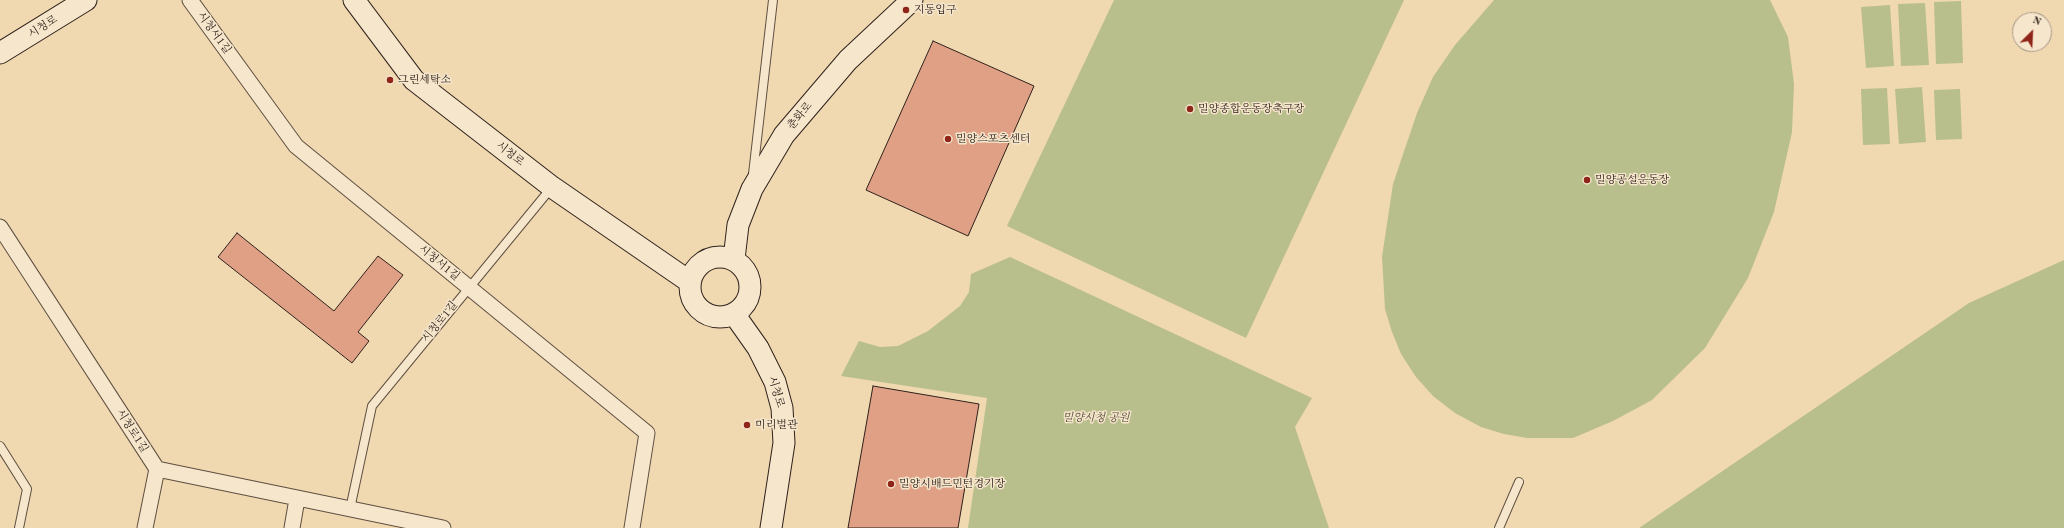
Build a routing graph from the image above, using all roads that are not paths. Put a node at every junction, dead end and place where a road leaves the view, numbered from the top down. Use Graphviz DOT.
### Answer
graph roads {
  1 [pos="86,0"];
  2 [pos="190,0"];
  3 [pos="354,0"];
  4 [pos="773,0"];
  5 [pos="912,0"];
  6 [pos="0,54"];
  7 [pos="552,187"];
  8 [pos="752,189"];
  9 [pos="0,227"];
  10 [pos="734,259"];
  11 [pos="690,282"];
  12 [pos="468,287"];
  13 [pos="734,314"];
  14 [pos="0,446"];
  15 [pos="156,469"];
  16 [pos="1519,482"];
  17 [pos="297,499"];
  18 [pos="350,509"];
  19 [pos="19,528"];
  20 [pos="145,528"];
  21 [pos="292,528"];
  22 [pos="443,528"];
  23 [pos="632,528"];
  24 [pos="772,528"];
  25 [pos="1499,528"];
  1 -- 6 [label="main road, 시청로"];
  2 -- 12 [label="street, 시청서1길"];
  3 -- 7 [label="main road, 시청로"];
  4 -- 8 [label="lane"];
  5 -- 8 [label="main road, 춘화로"];
  7 -- 11 [label="main road, 시청로"];
  7 -- 12 [label="lane, 시청로1길"];
  8 -- 10 [label="main road, 춘화로"];
  9 -- 15 [label="street, 시청로1길"];
  10 -- 11 [label="main road"];
  10 -- 13 [label="main road"];
  11 -- 13 [label="main road"];
  12 -- 18 [label="lane, 시청로1길"];
  12 -- 23 [label="street, 시청서1길"];
  13 -- 24 [label="main road, 시청로"];
  14 -- 19 [label="lane"];
  15 -- 17 [label="street"];
  15 -- 20 [label="street"];
  16 -- 25 [label="lane"];
  17 -- 18 [label="street"];
  17 -- 21 [label="street"];
  18 -- 22 [label="street"];
}
